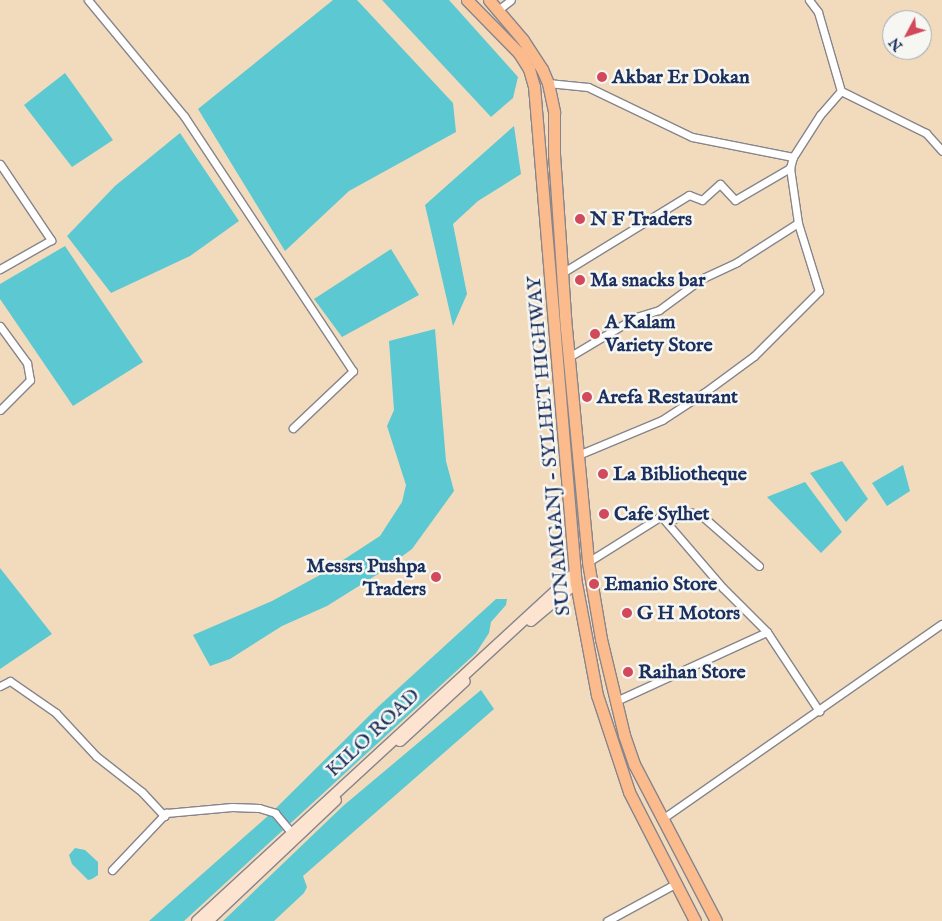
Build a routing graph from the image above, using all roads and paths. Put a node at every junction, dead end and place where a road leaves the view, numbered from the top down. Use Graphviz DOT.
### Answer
graph roads {
  1 [pos="88,0"];
  2 [pos="468,0"];
  3 [pos="489,0"];
  4 [pos="511,0"];
  5 [pos="809,0"];
  6 [pos="498,10"];
  7 [pos="548,83"];
  8 [pos="842,91"];
  9 [pos="942,151"];
  10 [pos="793,157"];
  11 [pos="0,164"];
  12 [pos="790,168"];
  13 [pos="798,223"];
  14 [pos="0,269"];
  15 [pos="562,274"];
  16 [pos="0,326"];
  17 [pos="569,357"];
  18 [pos="0,410"];
  19 [pos="293,428"];
  20 [pos="578,455"];
  21 [pos="667,522"];
  22 [pos="588,562"];
  23 [pos="759,566"];
  24 [pos="576,578"];
  25 [pos="942,624"];
  26 [pos="768,632"];
  27 [pos="0,686"];
  28 [pos="616,701"];
  29 [pos="818,712"];
  30 [pos="164,816"];
  31 [pos="662,819"];
  32 [pos="294,835"];
  33 [pos="112,870"];
  34 [pos="675,884"];
  35 [pos="197,921"];
  36 [pos="208,921"];
  37 [pos="606,921"];
  38 [pos="695,921"];
  39 [pos="716,921"];
  1 -- 19 [label="street"];
  2 -- 24 [label="main road, SUNAMGANJ - SYLHET HIGHWAY"];
  3 -- 6 [label="main road, SUNAMGANJ - SYLHET HIGHWAY"];
  4 -- 6 [label="street"];
  5 -- 8 [label="street"];
  6 -- 7 [label="main road, SUNAMGANJ - SYLHET HIGHWAY"];
  7 -- 10 [label="street"];
  7 -- 15 [label="main road, SUNAMGANJ - SYLHET HIGHWAY"];
  8 -- 9 [label="street"];
  8 -- 10 [label="street"];
  10 -- 12 [label="street"];
  11 -- 14 [label="street"];
  12 -- 13 [label="street"];
  12 -- 15 [label="street"];
  13 -- 17 [label="street"];
  13 -- 20 [label="street"];
  15 -- 17 [label="main road, SUNAMGANJ - SYLHET HIGHWAY"];
  16 -- 18 [label="street"];
  17 -- 20 [label="main road, SUNAMGANJ - SYLHET HIGHWAY"];
  20 -- 22 [label="main road, SUNAMGANJ - SYLHET HIGHWAY"];
  21 -- 22 [label="street"];
  21 -- 23 [label="street"];
  21 -- 26 [label="street"];
  22 -- 28 [label="main road, SUNAMGANJ - SYLHET HIGHWAY"];
  24 -- 32 [label="street, KILO ROAD"];
  24 -- 34 [label="main road, SUNAMGANJ - SYLHET HIGHWAY"];
  25 -- 29 [label="street"];
  26 -- 28 [label="street"];
  26 -- 29 [label="street"];
  27 -- 30 [label="street"];
  28 -- 31 [label="main road, SUNAMGANJ - SYLHET HIGHWAY"];
  29 -- 31 [label="street"];
  30 -- 32 [label="street"];
  30 -- 33 [label="street"];
  31 -- 39 [label="main road, SUNAMGANJ - SYLHET HIGHWAY"];
  32 -- 35 [label="street, KILO ROAD"];
  32 -- 36 [label="street, KILO ROAD"];
  34 -- 37 [label="street"];
  34 -- 38 [label="main road, SUNAMGANJ - SYLHET HIGHWAY"];
}
